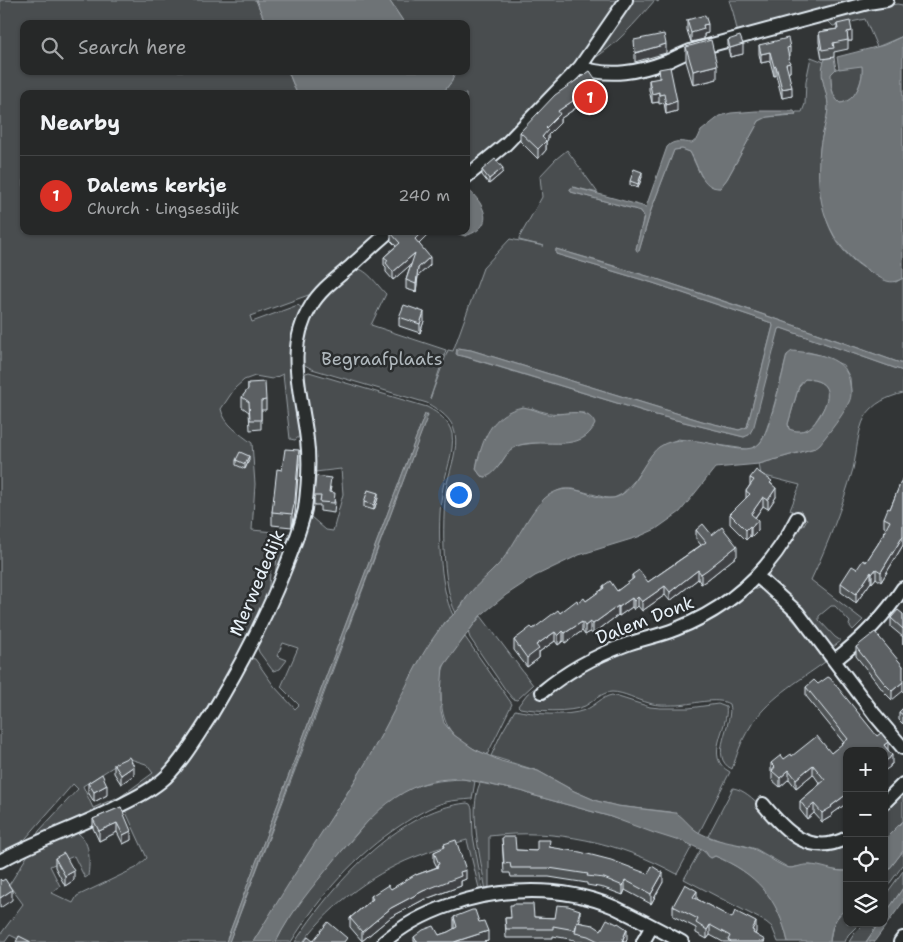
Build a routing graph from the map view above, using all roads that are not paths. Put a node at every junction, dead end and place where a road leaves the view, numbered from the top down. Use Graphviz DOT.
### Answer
graph roads {
  1 [pos="626,0"];
  2 [pos="887,0"];
  3 [pos="580,67"];
  4 [pos="470,174"];
  5 [pos="386,235"];
  6 [pos="797,518"];
  7 [pos="757,576"];
  8 [pos="903,588"];
  9 [pos="835,660"];
  10 [pos="542,692"];
  11 [pos="903,748"];
  12 [pos="903,784"];
  13 [pos="888,799"];
  14 [pos="763,804"];
  15 [pos="843,840"];
  16 [pos="0,861"];
  17 [pos="652,926"];
  18 [pos="903,938"];
  19 [pos="384,942"];
  20 [pos="643,942"];
  21 [pos="682,942"];
  22 [pos="900,942"];
  1 -- 3 [label="street"];
  2 -- 3 [label="street"];
  3 -- 4 [label="street"];
  5 -- 16 [label="street, Merwededijk"];
  6 -- 7 [label="street, Dalem Donk"];
  7 -- 9 [label="street"];
  7 -- 10 [label="street, Dalem Donk"];
  8 -- 9 [label="street"];
  9 -- 11 [label="street"];
  12 -- 13 [label="street"];
  14 -- 15 [label="street"];
  17 -- 19 [label="street"];
  17 -- 20 [label="street"];
  17 -- 21 [label="street"];
  18 -- 22 [label="street"];
}
